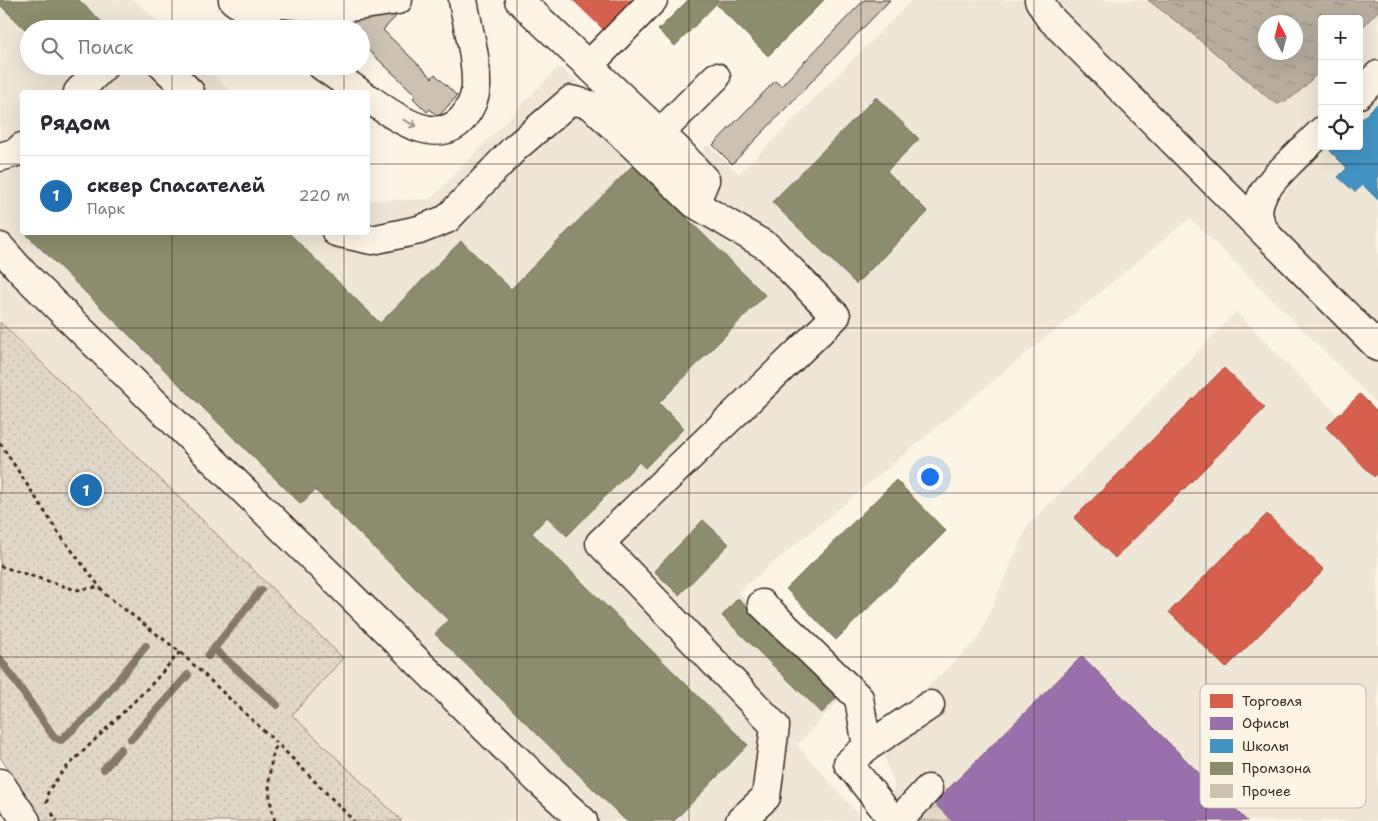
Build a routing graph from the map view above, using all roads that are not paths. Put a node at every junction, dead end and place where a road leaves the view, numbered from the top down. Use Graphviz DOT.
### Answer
graph roads {
  1 [pos="233,0"];
  2 [pos="240,0"];
  3 [pos="398,0"];
  4 [pos="463,0"];
  5 [pos="519,0"];
  6 [pos="653,0"];
  7 [pos="1039,0"];
  8 [pos="260,20"];
  9 [pos="588,66"];
  10 [pos="95,75"];
  11 [pos="173,75"];
  12 [pos="335,75"];
  13 [pos="1378,75"];
  14 [pos="716,77"];
  15 [pos="80,90"];
  16 [pos="188,90"];
  17 [pos="356,90"];
  18 [pos="1363,90"];
  19 [pos="370,99"];
  20 [pos="660,133"];
  21 [pos="1318,135"];
  22 [pos="20,150"];
  23 [pos="0,157"];
  24 [pos="695,204"];
  25 [pos="350,235"];
  26 [pos="1269,237"];
  27 [pos="0,247"];
  28 [pos="1378,347"];
  29 [pos="762,604"];
  30 [pos="930,705"];
  31 [pos="867,746"];
  32 [pos="0,783"];
  33 [pos="928,789"];
  34 [pos="26,821"];
  35 [pos="583,821"];
  36 [pos="740,821"];
  37 [pos="896,821"];
  1 -- 8 [label="lane"];
  2 -- 3 [label="lane"];
  19 -- 4 [label="lane, one-way"];
  5 -- 9 [label="lane"];
  6 -- 9 [label="lane"];
  7 -- 26 [label="lane"];
  9 -- 20 [label="lane"];
  10 -- 15 [label="lane"];
  11 -- 16 [label="lane"];
  12 -- 17 [label="lane"];
  13 -- 18 [label="lane"];
  14 -- 20 [label="lane"];
  20 -- 24 [label="lane"];
  21 -- 26 [label="lane"];
  22 -- 23 [label="lane"];
  24 -- 25 [label="lane"];
  24 -- 36 [label="lane"];
  26 -- 28 [label="lane"];
  27 -- 35 [label="lane"];
  29 -- 31 [label="lane"];
  30 -- 31 [label="lane"];
  31 -- 37 [label="lane"];
  32 -- 34 [label="lane"];
  33 -- 37 [label="lane"];
}
